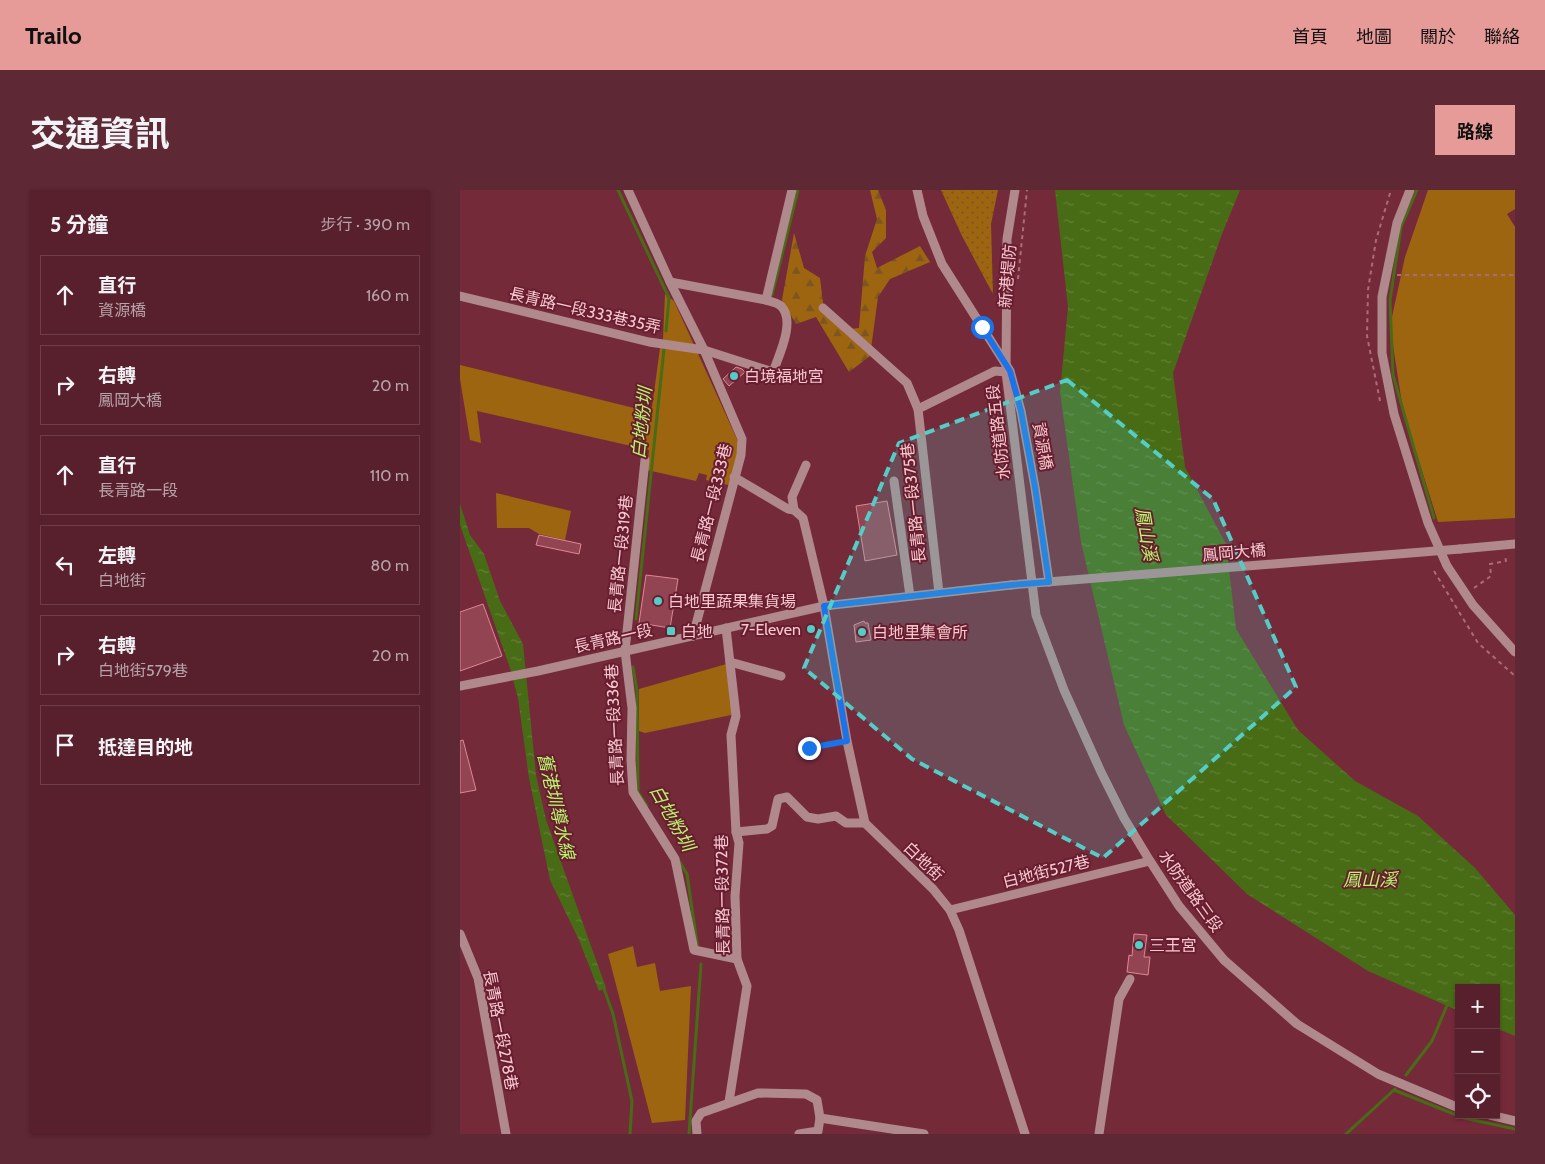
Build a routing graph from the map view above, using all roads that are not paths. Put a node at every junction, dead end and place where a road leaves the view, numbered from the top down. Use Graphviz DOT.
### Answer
graph roads {
  1 [pos="628,190"];
  2 [pos="792,190"];
  3 [pos="917,190"];
  4 [pos="1015,190"];
  5 [pos="1410,190"];
  6 [pos="670,282"];
  7 [pos="460,296"];
  8 [pos="766,300"];
  9 [pos="823,308"];
  10 [pos="704,350"];
  11 [pos="1006,372"];
  12 [pos="918,409"];
  13 [pos="645,460"];
  14 [pos="806,465"];
  15 [pos="734,478"];
  16 [pos="894,481"];
  17 [pos="794,510"];
  18 [pos="1515,544"];
  19 [pos="1032,581"];
  20 [pos="1049,582"];
  21 [pos="1011,585"];
  22 [pos="938,593"];
  23 [pos="910,596"];
  24 [pos="824,606"];
  25 [pos="726,628"];
  26 [pos="693,636"];
  27 [pos="625,651"];
  28 [pos="1515,652"];
  29 [pos="730,662"];
  30 [pos="782,676"];
  31 [pos="460,686"];
  32 [pos="866,823"];
  33 [pos="736,832"];
  34 [pos="1150,861"];
  35 [pos="950,910"];
  36 [pos="460,934"];
  37 [pos="736,960"];
  38 [pos="1130,979"];
  39 [pos="729,1102"];
  40 [pos="1455,1106"];
  41 [pos="1500,1117"];
  42 [pos="820,1118"];
  43 [pos="1515,1121"];
  44 [pos="818,1132"];
  45 [pos="506,1134"];
  46 [pos="697,1134"];
  47 [pos="799,1134"];
  48 [pos="924,1134"];
  49 [pos="1025,1134"];
  50 [pos="1099,1134"];
  1 -- 6 [label="street, 長青路一段333巷"];
  2 -- 8 [label="street"];
  3 -- 20 [label="street, 資源橋, bridge"];
  4 -- 11 [label="street, 水防道路五段"];
  5 -- 28 [label="street"];
  6 -- 8 [label="street"];
  6 -- 10 [label="street, 長青路一段333巷"];
  7 -- 10 [label="street, 長青路一段333巷35弄"];
  8 -- 10 [label="street, 長青路一段333巷35弄"];
  9 -- 12 [label="street, 長青路一段375巷"];
  10 -- 15 [label="street, 長青路一段333巷"];
  11 -- 12 [label="street"];
  11 -- 19 [label="street, 水防道路五段"];
  12 -- 22 [label="street, 長青路一段375巷"];
  13 -- 27 [label="street, 長青路一段319巷"];
  14 -- 17 [label="street"];
  15 -- 17 [label="street"];
  15 -- 26 [label="street, 長青路一段333巷"];
  16 -- 23 [label="street"];
  17 -- 24 [label="street"];
  18 -- 20 [label="street, 鳳岡大橋, bridge"];
  19 -- 34 [label="street, 水防道路三段"];
  20 -- 21 [label="street, 鳳岡大橋, bridge"];
  21 -- 22 [label="street, 長青路一段"];
  22 -- 23 [label="street, 長青路一段"];
  23 -- 24 [label="street, 長青路一段"];
  24 -- 25 [label="street, 長青路一段"];
  24 -- 32 [label="street"];
  25 -- 26 [label="street, 長青路一段"];
  25 -- 29 [label="street, 長青路一段372巷"];
  26 -- 27 [label="street, 長青路一段"];
  27 -- 31 [label="street, 長青路一段"];
  27 -- 37 [label="street, 長青路一段336巷"];
  29 -- 30 [label="street"];
  29 -- 33 [label="street, 長青路一段372巷"];
  32 -- 33 [label="street"];
  32 -- 35 [label="street, 白地街"];
  33 -- 37 [label="street, 長青路一段372巷"];
  34 -- 35 [label="street, 白地街527巷"];
  34 -- 40 [label="street, 水防道路三段"];
  35 -- 49 [label="street, 白地街"];
  36 -- 45 [label="street, 長青路一段278巷"];
  37 -- 39 [label="street, 長青路一段372巷"];
  38 -- 50 [label="street"];
  39 -- 42 [label="street"];
  39 -- 46 [label="street"];
  41 -- 43 [label="street"];
  42 -- 44 [label="street"];
  42 -- 48 [label="street"];
  44 -- 47 [label="street"];
}
